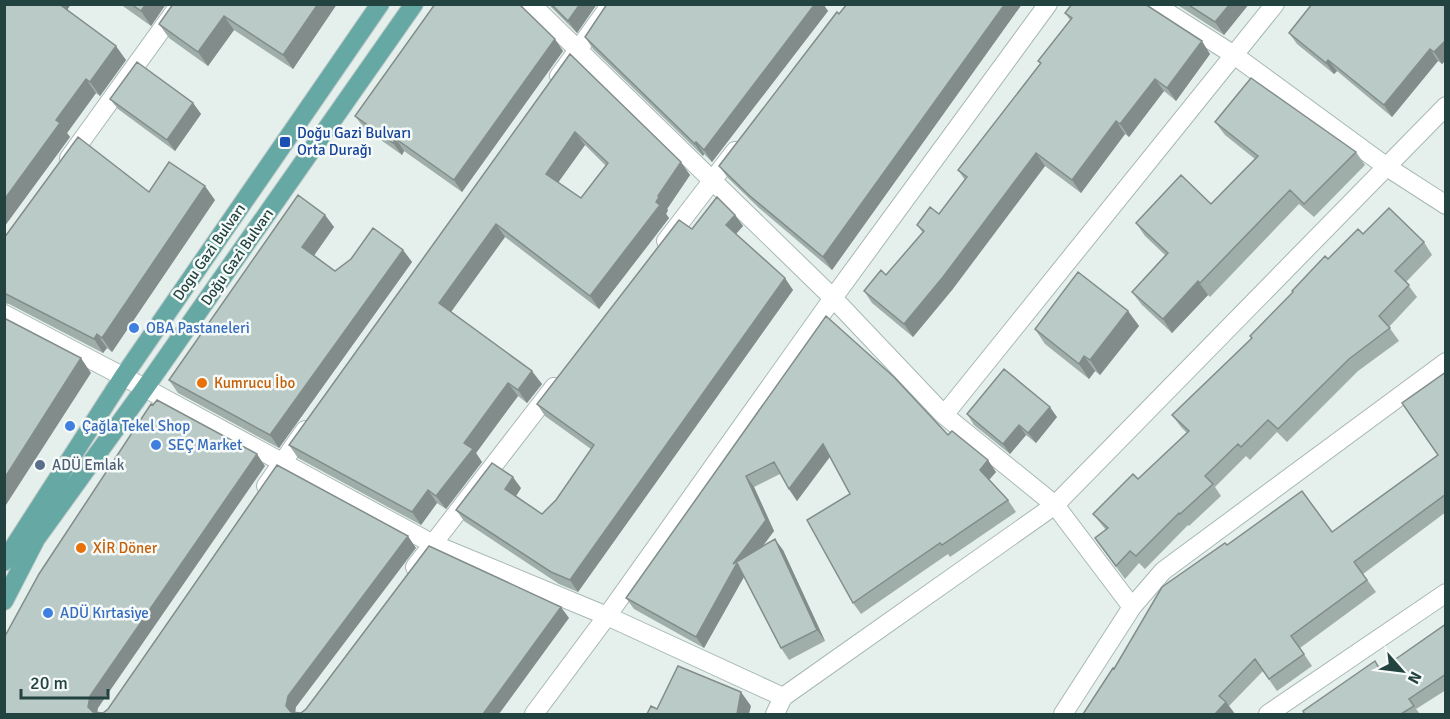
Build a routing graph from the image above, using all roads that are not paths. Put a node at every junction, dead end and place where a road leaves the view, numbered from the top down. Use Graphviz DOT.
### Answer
graph roads {
  1 [pos="180,4"];
  2 [pos="380,4"];
  3 [pos="414,4"];
  4 [pos="531,4"];
  5 [pos="610,4"];
  6 [pos="1048,4"];
  7 [pos="1154,4"];
  8 [pos="1275,4"];
  9 [pos="579,50"];
  10 [pos="1234,55"];
  11 [pos="551,88"];
  12 [pos="1446,106"];
  13 [pos="748,134"];
  14 [pos="1387,167"];
  15 [pos="61,169"];
  16 [pos="713,181"];
  17 [pos="1446,205"];
  18 [pos="655,255"];
  19 [pos="833,298"];
  20 [pos="4,314"];
  21 [pos="1446,362"];
  22 [pos="562,376"];
  23 [pos="123,377"];
  24 [pos="146,388"];
  25 [pos="316,414"];
  26 [pos="944,415"];
  27 [pos="282,462"];
  28 [pos="255,501"];
  29 [pos="1055,505"];
  30 [pos="433,544"];
  31 [pos="4,562"];
  32 [pos="405,582"];
  33 [pos="1446,593"];
  34 [pos="4,601"];
  35 [pos="1132,607"];
  36 [pos="607,616"];
  37 [pos="783,697"];
  38 [pos="534,714"];
  39 [pos="775,714"];
  40 [pos="1063,714"];
  41 [pos="1268,714"];
  1 -- 15 [label="street"];
  2 -- 23 [label="main road, Dogu Gazi Bulvarı"];
  3 -- 24 [label="main road, Doğu Gazi Bulvarı"];
  4 -- 9 [label="street"];
  5 -- 9 [label="street"];
  6 -- 19 [label="street"];
  7 -- 10 [label="street"];
  8 -- 10 [label="street"];
  9 -- 11 [label="street"];
  9 -- 16 [label="street"];
  10 -- 14 [label="street"];
  10 -- 26 [label="street"];
  12 -- 14 [label="street"];
  13 -- 16 [label="street"];
  14 -- 17 [label="street"];
  14 -- 29 [label="street"];
  16 -- 18 [label="street"];
  16 -- 19 [label="street"];
  19 -- 26 [label="street"];
  19 -- 36 [label="street"];
  20 -- 23 [label="street"];
  21 -- 35 [label="street"];
  22 -- 30 [label="street"];
  23 -- 24 [label="street"];
  23 -- 31 [label="main road, Dogu Gazi Bulvarı"];
  24 -- 27 [label="street"];
  24 -- 34 [label="main road, Doğu Gazi Bulvarı"];
  25 -- 27 [label="street"];
  26 -- 29 [label="street"];
  27 -- 28 [label="street"];
  27 -- 30 [label="street"];
  29 -- 35 [label="street"];
  29 -- 37 [label="street"];
  30 -- 32 [label="street"];
  30 -- 36 [label="street"];
  33 -- 41 [label="street"];
  35 -- 40 [label="street"];
  36 -- 37 [label="street"];
  36 -- 38 [label="street"];
  37 -- 39 [label="street"];
}
